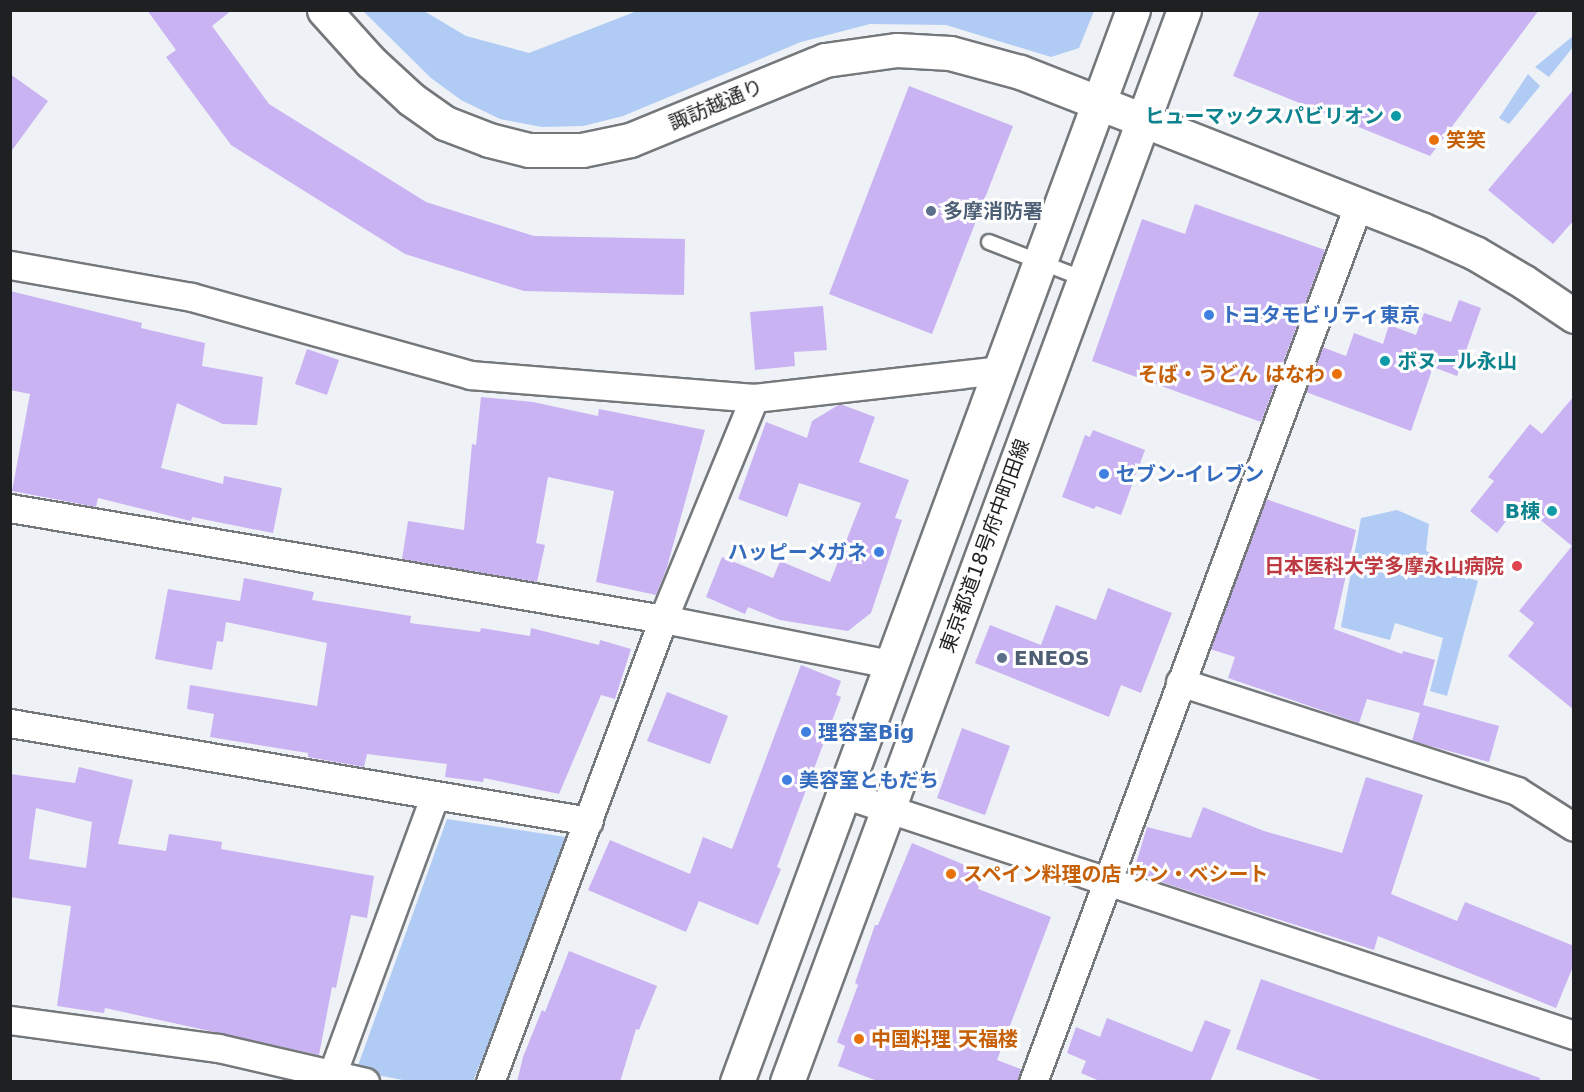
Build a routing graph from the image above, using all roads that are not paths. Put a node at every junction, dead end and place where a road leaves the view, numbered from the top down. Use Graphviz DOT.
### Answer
graph roads {
  1 [pos="324,10"];
  2 [pos="1133,10"];
  3 [pos="1184,10"];
  4 [pos="1099,102"];
  5 [pos="1143,120"];
  6 [pos="1359,203"];
  7 [pos="989,242"];
  8 [pos="1040,262"];
  9 [pos="10,266"];
  10 [pos="1084,279"];
  11 [pos="1574,316"];
  12 [pos="999,370"];
  13 [pos="754,398"];
  14 [pos="10,508"];
  15 [pos="663,619"];
  16 [pos="891,664"];
  17 [pos="1180,682"];
  18 [pos="10,723"];
  19 [pos="843,794"];
  20 [pos="434,797"];
  21 [pos="888,808"];
  22 [pos="589,821"];
  23 [pos="1574,826"];
  24 [pos="1105,882"];
  25 [pos="10,1020"];
  26 [pos="1574,1035"];
  27 [pos="333,1072"];
  28 [pos="365,1082"];
  29 [pos="490,1082"];
  30 [pos="737,1082"];
  31 [pos="788,1082"];
  32 [pos="1032,1082"];
  1 -- 4 [label="main road, 諏訪越通り"];
  2 -- 4 [label="main road"];
  3 -- 5 [label="main road, 東京都道18号府中町田線"];
  4 -- 5 [label="main road, 諏訪越通り"];
  4 -- 8 [label="main road"];
  5 -- 6 [label="main road, 諏訪越通り"];
  5 -- 10 [label="main road, 東京都道18号府中町田線"];
  6 -- 11 [label="main road, 諏訪越通り"];
  6 -- 17 [label="street"];
  7 -- 8 [label="lane"];
  8 -- 10 [label="lane"];
  8 -- 12 [label="main road"];
  9 -- 13 [label="street"];
  10 -- 21 [label="main road, 東京都道18号府中町田線"];
  12 -- 13 [label="street"];
  12 -- 16 [label="main road"];
  13 -- 15 [label="street"];
  14 -- 15 [label="street"];
  15 -- 16 [label="street"];
  15 -- 22 [label="street"];
  16 -- 19 [label="main road"];
  17 -- 23 [label="street"];
  17 -- 24 [label="street"];
  18 -- 20 [label="street"];
  19 -- 21 [label="street"];
  19 -- 30 [label="main road"];
  20 -- 22 [label="street"];
  20 -- 27 [label="street"];
  21 -- 24 [label="street"];
  21 -- 31 [label="main road, 東京都道18号府中町田線"];
  22 -- 29 [label="street"];
  24 -- 26 [label="street"];
  24 -- 32 [label="street"];
  25 -- 27 [label="street"];
  27 -- 28 [label="street"];
}
